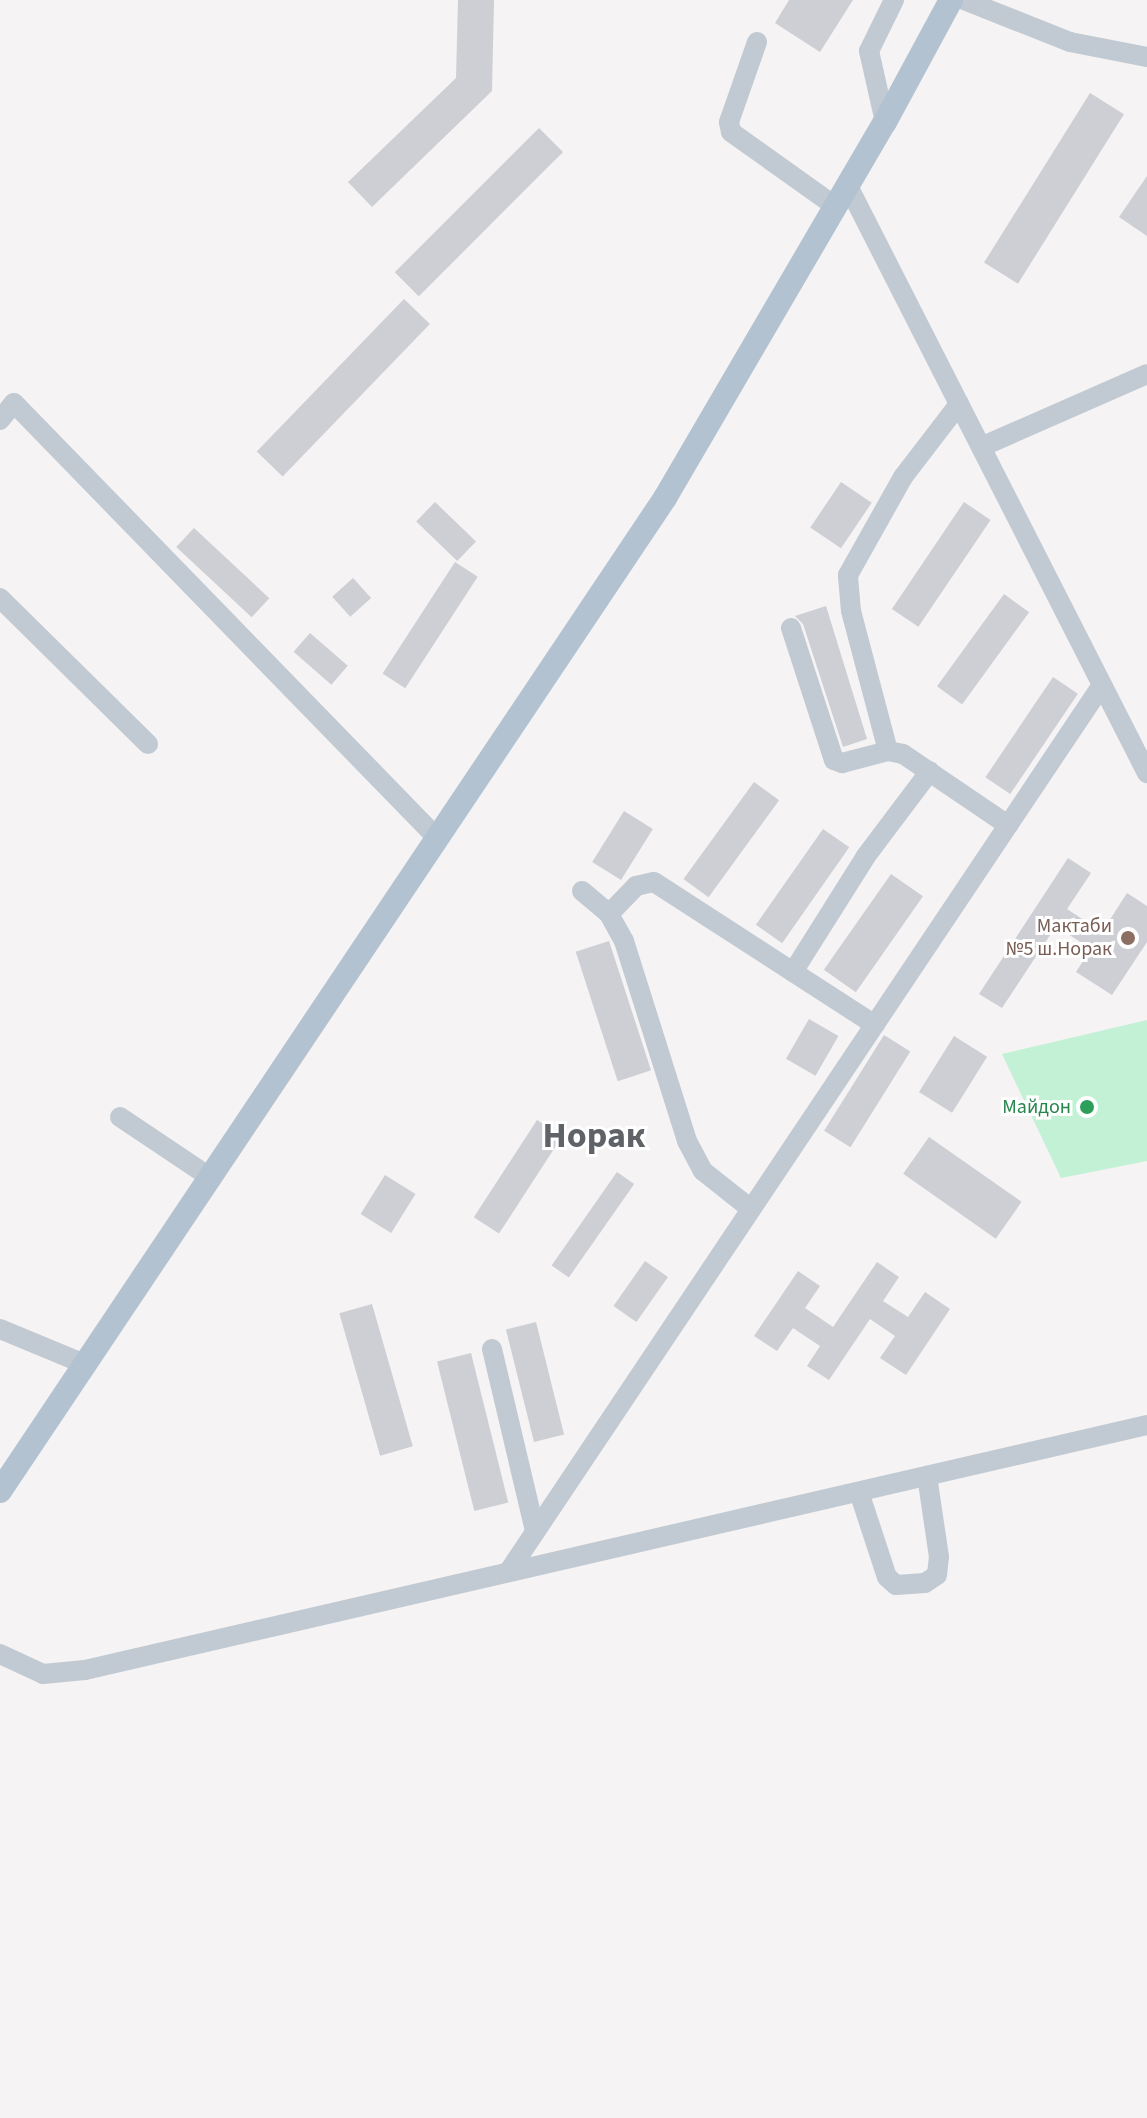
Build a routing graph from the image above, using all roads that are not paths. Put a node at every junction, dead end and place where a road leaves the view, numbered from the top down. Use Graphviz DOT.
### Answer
graph roads {
  1 [pos="894,0"];
  2 [pos="951,0"];
  3 [pos="964,0"];
  4 [pos="757,42"];
  5 [pos="1147,57"];
  6 [pos="885,122"];
  7 [pos="848,186"];
  8 [pos="836,207"];
  9 [pos="1147,374"];
  10 [pos="7,396"];
  11 [pos="959,404"];
  12 [pos="0,420"];
  13 [pos="981,447"];
  14 [pos="0,598"];
  15 [pos="791,628"];
  16 [pos="1102,685"];
  17 [pos="148,744"];
  18 [pos="888,751"];
  19 [pos="930,771"];
  20 [pos="1147,773"];
  21 [pos="1008,825"];
  22 [pos="438,839"];
  23 [pos="582,891"];
  24 [pos="609,914"];
  25 [pos="793,972"];
  26 [pos="875,1025"];
  27 [pos="120,1117"];
  28 [pos="211,1178"];
  29 [pos="751,1209"];
  30 [pos="0,1329"];
  31 [pos="492,1349"];
  32 [pos="87,1365"];
  33 [pos="1147,1425"];
  34 [pos="927,1476"];
  35 [pos="0,1491"];
  36 [pos="859,1492"];
  37 [pos="535,1531"];
  38 [pos="509,1571"];
  39 [pos="0,1654"];
  1 -- 6 [label="street"];
  2 -- 6 [label="main road"];
  3 -- 5 [label="street"];
  4 -- 8 [label="street"];
  6 -- 7 [label="main road"];
  7 -- 8 [label="main road"];
  7 -- 11 [label="street"];
  8 -- 22 [label="main road"];
  9 -- 13 [label="street"];
  10 -- 12 [label="street"];
  10 -- 22 [label="street"];
  11 -- 13 [label="street"];
  11 -- 18 [label="street"];
  13 -- 16 [label="street"];
  14 -- 17 [label="street"];
  15 -- 18 [label="street"];
  16 -- 20 [label="street"];
  16 -- 21 [label="street"];
  18 -- 19 [label="street"];
  19 -- 21 [label="street"];
  19 -- 25 [label="street"];
  21 -- 26 [label="street"];
  22 -- 28 [label="main road"];
  23 -- 24 [label="street"];
  24 -- 25 [label="street"];
  24 -- 29 [label="street"];
  25 -- 26 [label="street"];
  26 -- 29 [label="street"];
  27 -- 28 [label="street"];
  28 -- 32 [label="main road"];
  29 -- 37 [label="street"];
  30 -- 32 [label="street"];
  31 -- 37 [label="street"];
  32 -- 35 [label="main road"];
  33 -- 34 [label="street"];
  34 -- 36 [label="street"];
  34 -- 36 [label="street"];
  36 -- 38 [label="street"];
  37 -- 38 [label="street"];
  38 -- 39 [label="street"];
}
